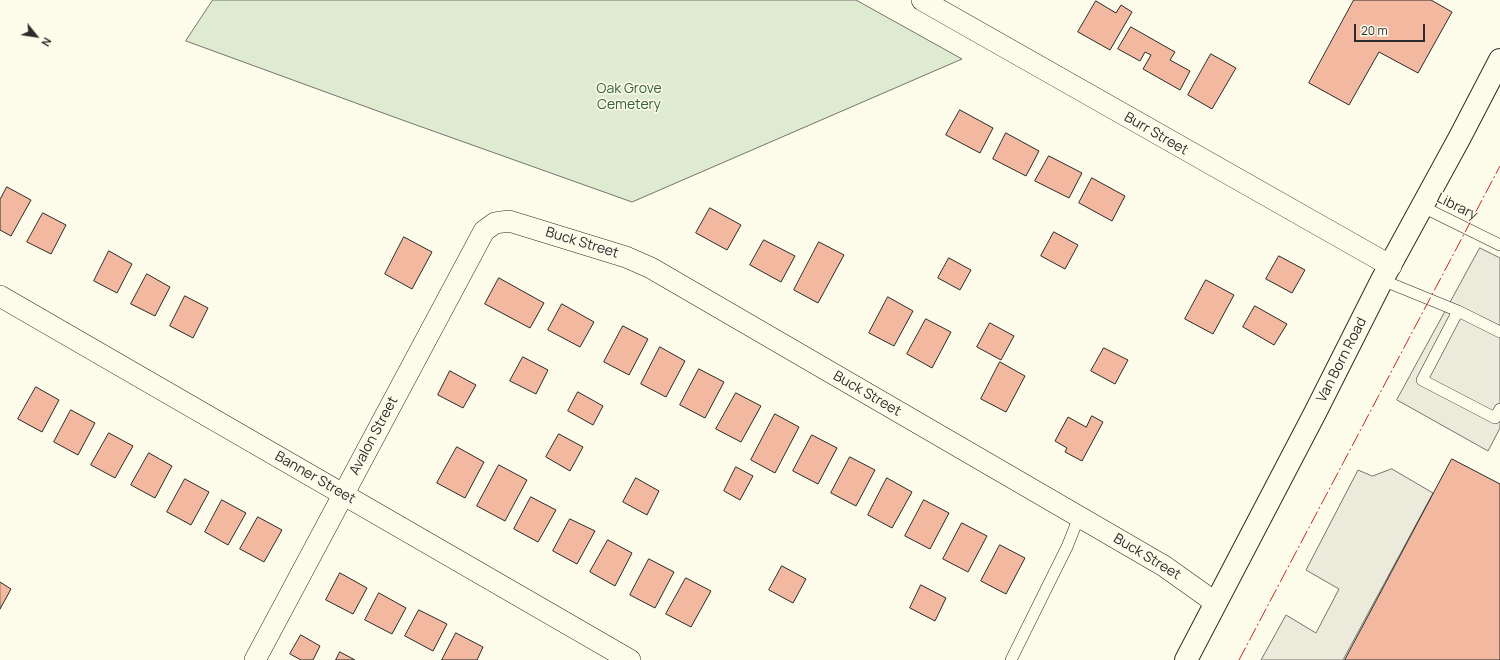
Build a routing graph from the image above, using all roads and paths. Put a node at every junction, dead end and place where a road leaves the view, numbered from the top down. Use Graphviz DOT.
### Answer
graph roads {
  1 [pos="922,0"];
  2 [pos="1500,60"];
  3 [pos="1423,207"];
  4 [pos="502,222"];
  5 [pos="1500,245"];
  6 [pos="1386,273"];
  7 [pos="0,296"];
  8 [pos="1458,311"];
  9 [pos="1500,332"];
  10 [pos="1500,409"];
  11 [pos="343,494"];
  12 [pos="1079,517"];
  13 [pos="1216,603"];
  14 [pos="255,660"];
  15 [pos="630,660"];
  16 [pos="1011,660"];
  17 [pos="1186,660"];
  1 -- 6 [label="street, Burr Street"];
  2 -- 3 [label="main road, Van Born Road"];
  3 -- 5 [label="lane, Library"];
  3 -- 6 [label="main road, Van Born Road"];
  4 -- 11 [label="street, Avalon Street"];
  4 -- 12 [label="street, Buck Street"];
  6 -- 8 [label="lane"];
  6 -- 13 [label="main road, Van Born Road"];
  7 -- 11 [label="street, Banner Street"];
  8 -- 9 [label="lane"];
  8 -- 10 [label="lane"];
  11 -- 14 [label="street, Avalon Street"];
  11 -- 15 [label="street, Banner Street"];
  12 -- 13 [label="street, Buck Street"];
  12 -- 16 [label="lane"];
  13 -- 17 [label="main road, Van Born Road"];
}
